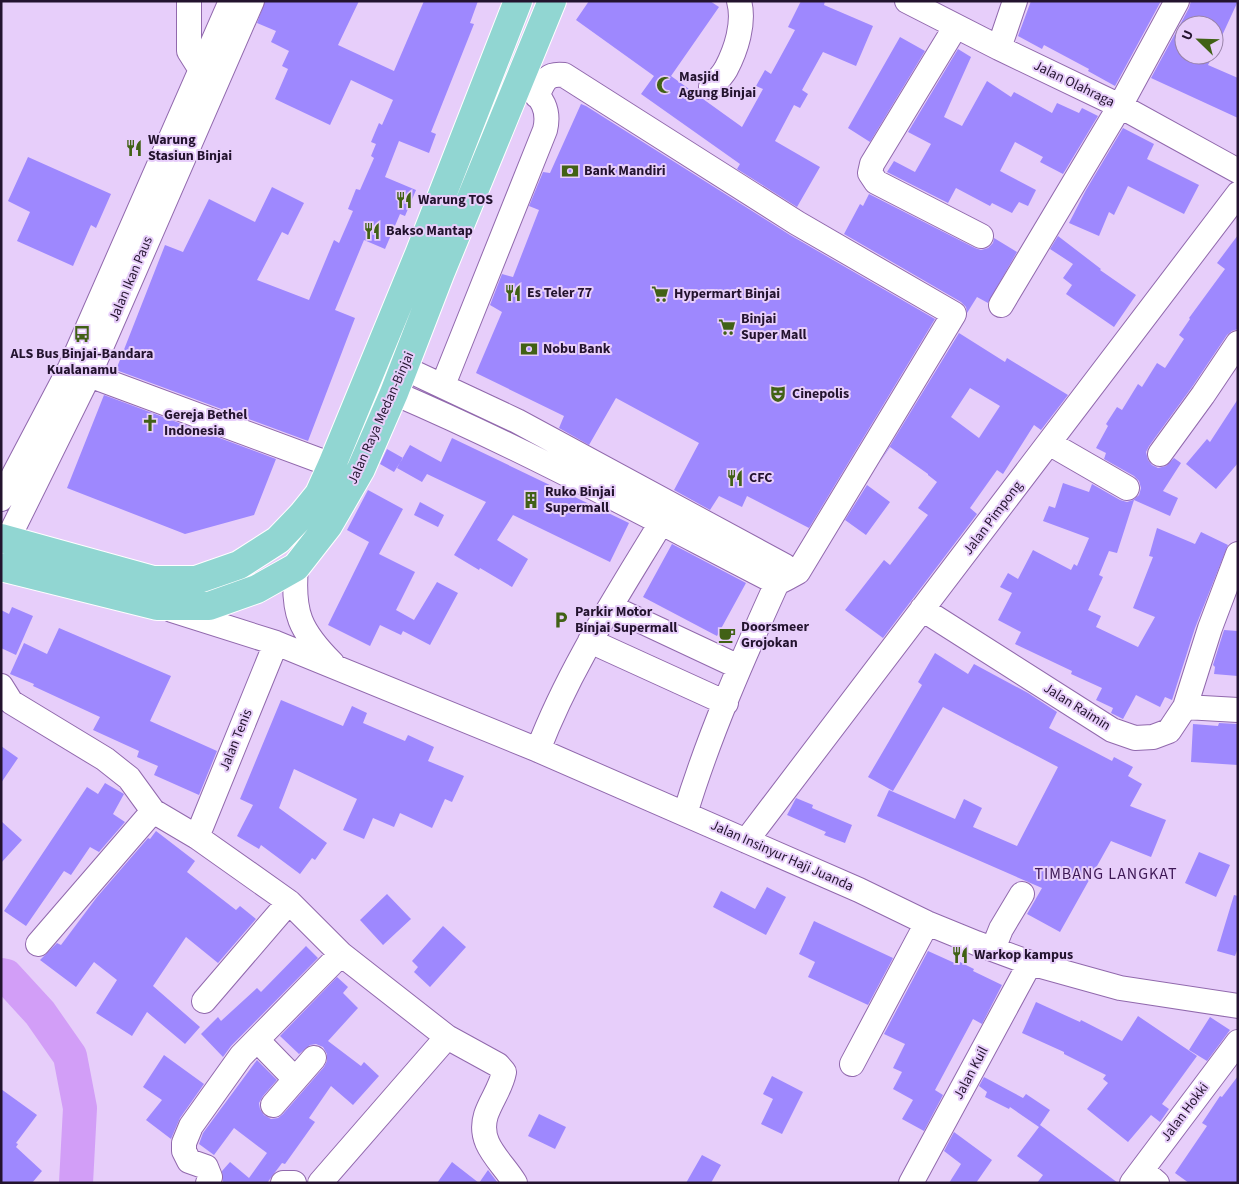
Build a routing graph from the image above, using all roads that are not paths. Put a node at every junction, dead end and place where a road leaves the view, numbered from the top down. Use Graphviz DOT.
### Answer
graph roads {
  1 [pos="189,1"];
  2 [pos="231,1"];
  3 [pos="252,1"];
  4 [pos="518,1"];
  5 [pos="552,1"];
  6 [pos="739,1"];
  7 [pos="1015,1"];
  8 [pos="1177,1"];
  9 [pos="922,4"];
  10 [pos="956,26"];
  11 [pos="999,48"];
  12 [pos="201,70"];
  13 [pos="711,87"];
  14 [pos="529,88"];
  15 [pos="1120,106"];
  16 [pos="1238,171"];
  17 [pos="1238,194"];
  18 [pos="426,235"];
  19 [pos="981,236"];
  20 [pos="452,245"];
  21 [pos="1001,305"];
  22 [pos="1238,343"];
  23 [pos="404,368"];
  24 [pos="89,375"];
  25 [pos="444,385"];
  26 [pos="394,393"];
  27 [pos="470,398"];
  28 [pos="460,422"];
  29 [pos="1049,443"];
  30 [pos="1160,454"];
  31 [pos="332,465"];
  32 [pos="1127,488"];
  33 [pos="1,499"];
  34 [pos="661,523"];
  35 [pos="3,544"];
  36 [pos="1238,554"];
  37 [pos="1,567"];
  38 [pos="296,567"];
  39 [pos="782,580"];
  40 [pos="158,606"];
  41 [pos="611,607"];
  42 [pos="922,609"];
  43 [pos="590,640"];
  44 [pos="276,642"];
  45 [pos="739,667"];
  46 [pos="336,668"];
  47 [pos="1,686"];
  48 [pos="726,703"];
  49 [pos="1185,707"];
  50 [pos="1238,710"];
  51 [pos="538,750"];
  52 [pos="153,812"];
  53 [pos="685,814"];
  54 [pos="197,837"];
  55 [pos="746,841"];
  56 [pos="1022,894"];
  57 [pos="289,902"];
  58 [pos="927,923"];
  59 [pos="38,944"];
  60 [pos="992,949"];
  61 [pos="341,954"];
  62 [pos="1030,963"];
  63 [pos="204,1001"];
  64 [pos="1238,1006"];
  65 [pos="447,1037"];
  66 [pos="257,1040"];
  67 [pos="1238,1042"];
  68 [pos="314,1058"];
  69 [pos="852,1064"];
  70 [pos="295,1079"];
  71 [pos="272,1105"];
  72 [pos="1144,1178"];
  73 [pos="208,1183"];
  74 [pos="283,1183"];
  75 [pos="294,1183"];
  76 [pos="320,1183"];
  77 [pos="515,1183"];
  78 [pos="911,1183"];
  1 -- 12 [label="street"];
  2 -- 12 [label="street, Jalan Ikan Paus"];
  3 -- 24 [label="street, Jalan Ikan Paus"];
  4 -- 18 [label="main road, Jalan Raya Medan-Binjai"];
  5 -- 14 [label="main road, Jalan Raya Medan-Binjai"];
  6 -- 13 [label="street"];
  7 -- 11 [label="street"];
  8 -- 15 [label="street"];
  9 -- 10 [label="street, Jalan Olahraga"];
  10 -- 11 [label="street, Jalan Olahraga"];
  10 -- 19 [label="street"];
  11 -- 15 [label="street, Jalan Olahraga"];
  12 -- 33 [label="street, Jalan Ikan Paus"];
  14 -- 20 [label="main road, Jalan Raya Medan-Binjai"];
  14 -- 25 [label="street"];
  14 -- 39 [label="street"];
  15 -- 16 [label="street, Jalan Olahraga"];
  15 -- 21 [label="street"];
  17 -- 29 [label="street, Jalan Pimpong"];
  18 -- 20 [label="main road"];
  18 -- 31 [label="main road, Jalan Raya Medan-Binjai"];
  20 -- 23 [label="main road, Jalan Raya Medan-Binjai"];
  22 -- 30 [label="street"];
  23 -- 25 [label="street"];
  23 -- 26 [label="main road, Jalan Raya Medan-Binjai"];
  24 -- 31 [label="street"];
  24 -- 35 [label="street, Jalan Ikan Paus"];
  25 -- 27 [label="street"];
  26 -- 28 [label="street"];
  26 -- 38 [label="main road, Jalan Raya Medan-Binjai"];
  27 -- 28 [label="street"];
  27 -- 39 [label="street"];
  28 -- 34 [label="street"];
  29 -- 32 [label="street"];
  29 -- 42 [label="street, Jalan Pimpong"];
  31 -- 35 [label="main road, Jalan Raya Medan-Binjai"];
  34 -- 39 [label="street"];
  34 -- 41 [label="street"];
  36 -- 49 [label="street, Jalan Raimin"];
  37 -- 40 [label="main road, Jalan Raya Medan-Binjai"];
  38 -- 40 [label="main road, Jalan Raya Medan-Binjai"];
  38 -- 46 [label="street, Jalan Insinyur Haji Juanda"];
  39 -- 45 [label="street"];
  40 -- 44 [label="street, Jalan Insinyur Haji Juanda"];
  41 -- 43 [label="street"];
  41 -- 45 [label="street"];
  42 -- 49 [label="street, Jalan Raimin"];
  42 -- 55 [label="street, Jalan Pimpong"];
  43 -- 48 [label="street"];
  43 -- 51 [label="street"];
  44 -- 46 [label="street, Jalan Insinyur Haji Juanda"];
  44 -- 54 [label="street, Jalan Tenis"];
  45 -- 48 [label="street"];
  46 -- 51 [label="street, Jalan Insinyur Haji Juanda"];
  47 -- 52 [label="street"];
  48 -- 53 [label="street"];
  49 -- 50 [label="street"];
  51 -- 53 [label="street, Jalan Insinyur Haji Juanda"];
  52 -- 54 [label="street"];
  52 -- 59 [label="street"];
  53 -- 55 [label="street, Jalan Insinyur Haji Juanda"];
  54 -- 57 [label="street"];
  55 -- 58 [label="street, Jalan Insinyur Haji Juanda"];
  56 -- 60 [label="street"];
  57 -- 61 [label="street"];
  57 -- 63 [label="street"];
  58 -- 60 [label="street, Jalan Insinyur Haji Juanda"];
  58 -- 69 [label="street"];
  60 -- 62 [label="street, Jalan Insinyur Haji Juanda"];
  61 -- 65 [label="street"];
  61 -- 66 [label="street"];
  62 -- 64 [label="street, Jalan Insinyur Haji Juanda"];
  62 -- 78 [label="street, Jalan Kuil"];
  65 -- 76 [label="street"];
  65 -- 77 [label="street"];
  66 -- 70 [label="street"];
  66 -- 73 [label="street"];
  67 -- 72 [label="street, Jalan Hokki"];
  68 -- 70 [label="street"];
  70 -- 71 [label="street"];
  74 -- 75 [label="street"];
}
